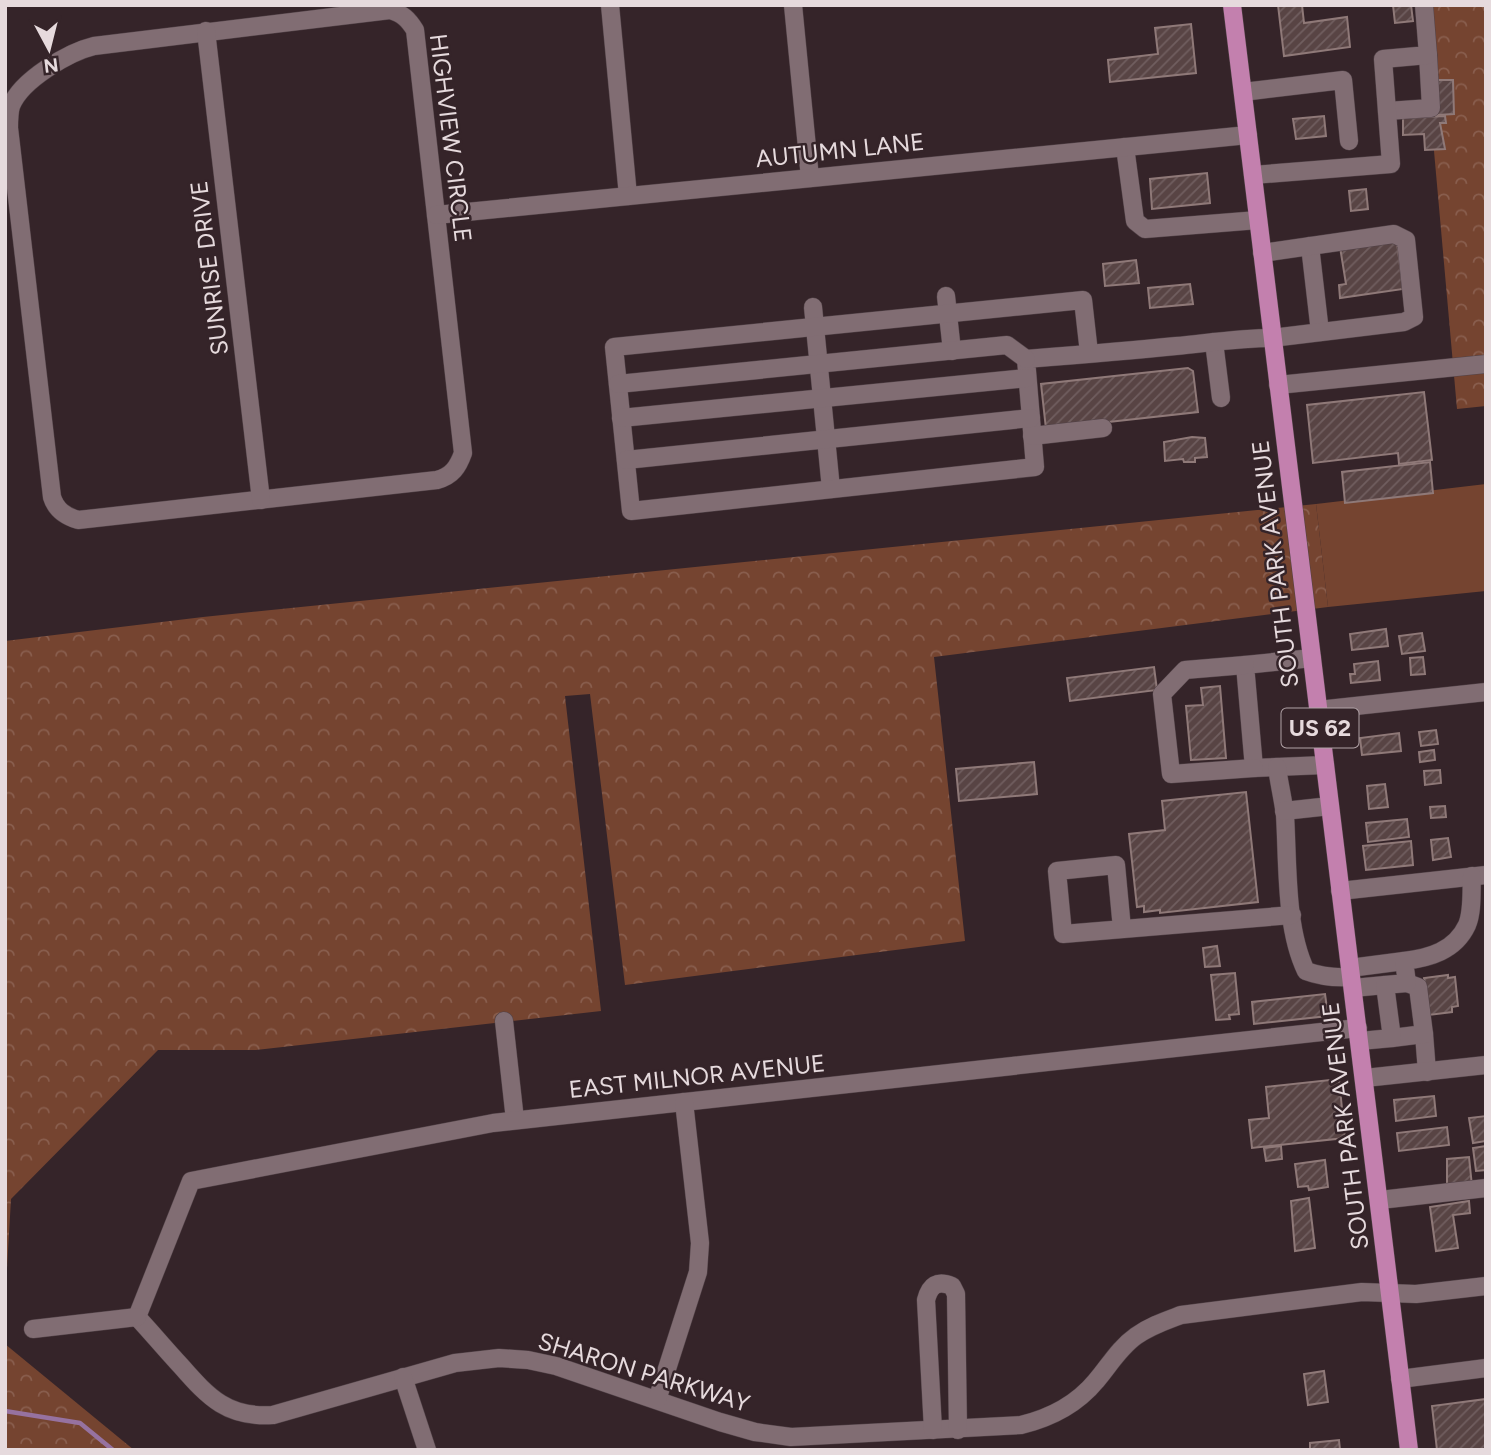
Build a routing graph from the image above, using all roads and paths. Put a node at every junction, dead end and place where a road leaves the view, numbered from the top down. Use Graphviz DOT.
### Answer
graph roads {
  1 [pos="610,5"];
  2 [pos="793,5"];
  3 [pos="1232,5"];
  4 [pos="1423,5"];
  5 [pos="206,31"];
  6 [pos="1427,55"];
  7 [pos="1243,92"];
  8 [pos="1387,111"];
  9 [pos="1248,135"];
  10 [pos="1349,141"];
  11 [pos="1125,147"];
  12 [pos="1253,175"];
  13 [pos="810,178"];
  14 [pos="628,196"];
  15 [pos="436,215"];
  16 [pos="1258,220"];
  17 [pos="1310,246"];
  18 [pos="1262,253"];
  19 [pos="947,305"];
  20 [pos="813,307"];
  21 [pos="815,327"];
  22 [pos="1320,332"];
  23 [pos="1272,338"];
  24 [pos="1214,342"];
  25 [pos="952,351"];
  26 [pos="1089,354"];
  27 [pos="1026,359"];
  28 [pos="819,364"];
  29 [pos="1486,364"];
  30 [pos="1027,378"];
  31 [pos="618,384"];
  32 [pos="1278,385"];
  33 [pos="822,398"];
  34 [pos="1221,398"];
  35 [pos="621,418"];
  36 [pos="1031,427"];
  37 [pos="1103,428"];
  38 [pos="826,439"];
  39 [pos="625,460"];
  40 [pos="831,489"];
  41 [pos="261,500"];
  42 [pos="1312,658"];
  43 [pos="1245,666"];
  44 [pos="1486,692"];
  45 [pos="1318,710"];
  46 [pos="1325,765"];
  47 [pos="1277,767"];
  48 [pos="1254,768"];
  49 [pos="1330,806"];
  50 [pos="1284,811"];
  51 [pos="1479,876"];
  52 [pos="1340,891"];
  53 [pos="1292,915"];
  54 [pos="1122,929"];
  55 [pos="1404,961"];
  56 [pos="1352,977"];
  57 [pos="1407,983"];
  58 [pos="1385,985"];
  59 [pos="504,1021"];
  60 [pos="1424,1034"];
  61 [pos="1359,1035"];
  62 [pos="1392,1038"];
  63 [pos="1486,1065"];
  64 [pos="1427,1072"];
  65 [pos="1365,1078"];
  66 [pos="684,1102"];
  67 [pos="515,1120"];
  68 [pos="1486,1188"];
  69 [pos="1380,1200"];
  70 [pos="1486,1286"];
  71 [pos="1390,1293"];
  72 [pos="137,1317"];
  73 [pos="33,1329"];
  74 [pos="1486,1368"];
  75 [pos="403,1377"];
  76 [pos="1401,1379"];
  77 [pos="657,1400"];
  78 [pos="933,1430"];
  79 [pos="958,1430"];
  80 [pos="426,1450"];
  81 [pos="1409,1450"];
  1 -- 14 [label="street"];
  2 -- 13 [label="street"];
  3 -- 7 [label="main road, SOUTH PARK AVENUE / US 62"];
  4 -- 6 [label="street"];
  5 -- 15 [label="street, HIGHVIEW CIRCLE"];
  5 -- 41 [label="street, SUNRISE DRIVE"];
  5 -- 41 [label="street, HIGHVIEW CIRCLE"];
  6 -- 8 [label="street"];
  6 -- 8 [label="street"];
  7 -- 9 [label="main road, SOUTH PARK AVENUE / US 62"];
  7 -- 10 [label="street"];
  8 -- 12 [label="street"];
  9 -- 11 [label="street, AUTUMN LANE"];
  9 -- 12 [label="main road, SOUTH PARK AVENUE / US 62"];
  11 -- 13 [label="street, AUTUMN LANE"];
  11 -- 16 [label="street"];
  12 -- 16 [label="main road, SOUTH PARK AVENUE / US 62"];
  13 -- 14 [label="street, AUTUMN LANE"];
  14 -- 15 [label="street, AUTUMN LANE"];
  15 -- 41 [label="street, HIGHVIEW CIRCLE"];
  16 -- 18 [label="main road, SOUTH PARK AVENUE / US 62"];
  17 -- 18 [label="street"];
  17 -- 22 [label="street"];
  17 -- 22 [label="street"];
  18 -- 23 [label="main road, SOUTH PARK AVENUE / US 62"];
  19 -- 21 [label="street"];
  19 -- 25 [label="street"];
  19 -- 26 [label="street"];
  20 -- 21 [label="street"];
  21 -- 28 [label="street"];
  21 -- 31 [label="street"];
  22 -- 23 [label="street"];
  23 -- 24 [label="street"];
  23 -- 32 [label="main road, SOUTH PARK AVENUE / US 62"];
  24 -- 26 [label="street"];
  24 -- 34 [label="street"];
  25 -- 27 [label="street"];
  25 -- 28 [label="street"];
  26 -- 27 [label="street"];
  27 -- 30 [label="street"];
  28 -- 31 [label="street"];
  28 -- 33 [label="street"];
  29 -- 32 [label="street"];
  30 -- 33 [label="street"];
  30 -- 36 [label="street"];
  31 -- 35 [label="street"];
  32 -- 42 [label="main road, SOUTH PARK AVENUE / US 62"];
  33 -- 35 [label="street"];
  33 -- 38 [label="street"];
  35 -- 39 [label="street"];
  36 -- 37 [label="street"];
  36 -- 38 [label="street"];
  36 -- 40 [label="street"];
  38 -- 39 [label="street"];
  38 -- 40 [label="street"];
  39 -- 40 [label="street"];
  42 -- 43 [label="street"];
  42 -- 45 [label="main road, SOUTH PARK AVENUE / US 62"];
  43 -- 48 [label="street"];
  43 -- 48 [label="street"];
  44 -- 45 [label="street"];
  45 -- 46 [label="main road, SOUTH PARK AVENUE / US 62"];
  46 -- 47 [label="street"];
  46 -- 49 [label="main road, SOUTH PARK AVENUE / US 62"];
  47 -- 48 [label="street"];
  47 -- 50 [label="street"];
  49 -- 50 [label="street"];
  49 -- 52 [label="main road, SOUTH PARK AVENUE / US 62"];
  50 -- 53 [label="street"];
  51 -- 52 [label="street"];
  51 -- 55 [label="street"];
  52 -- 56 [label="main road, SOUTH PARK AVENUE / US 62"];
  53 -- 54 [label="street"];
  53 -- 56 [label="street"];
  54 -- 54 [label="street"];
  55 -- 56 [label="street"];
  55 -- 57 [label="street"];
  56 -- 58 [label="street"];
  56 -- 61 [label="main road, SOUTH PARK AVENUE / US 62"];
  57 -- 58 [label="street"];
  57 -- 60 [label="street"];
  58 -- 62 [label="street"];
  59 -- 67 [label="street"];
  60 -- 62 [label="street, EAST MILNOR AVENUE"];
  60 -- 64 [label="street"];
  61 -- 62 [label="street, EAST MILNOR AVENUE"];
  61 -- 65 [label="main road, SOUTH PARK AVENUE / US 62"];
  61 -- 66 [label="street, EAST MILNOR AVENUE"];
  63 -- 64 [label="street"];
  64 -- 65 [label="street"];
  65 -- 69 [label="main road, SOUTH PARK AVENUE / US 62"];
  66 -- 67 [label="street, EAST MILNOR AVENUE"];
  66 -- 77 [label="street"];
  67 -- 72 [label="street, EAST MILNOR AVENUE"];
  68 -- 69 [label="street"];
  69 -- 71 [label="main road, SOUTH PARK AVENUE / US 62"];
  70 -- 71 [label="street, SHARON PARKWAY"];
  71 -- 76 [label="main road, SOUTH PARK AVENUE / US 62"];
  71 -- 79 [label="street, SHARON PARKWAY"];
  72 -- 73 [label="street"];
  72 -- 75 [label="street, SHARON PARKWAY"];
  74 -- 76 [label="street"];
  75 -- 77 [label="street, SHARON PARKWAY"];
  75 -- 80 [label="street"];
  76 -- 81 [label="main road, SOUTH PARK AVENUE / US 62"];
  77 -- 78 [label="street, SHARON PARKWAY"];
  78 -- 79 [label="street, SHARON PARKWAY"];
  78 -- 79 [label="street"];
}
